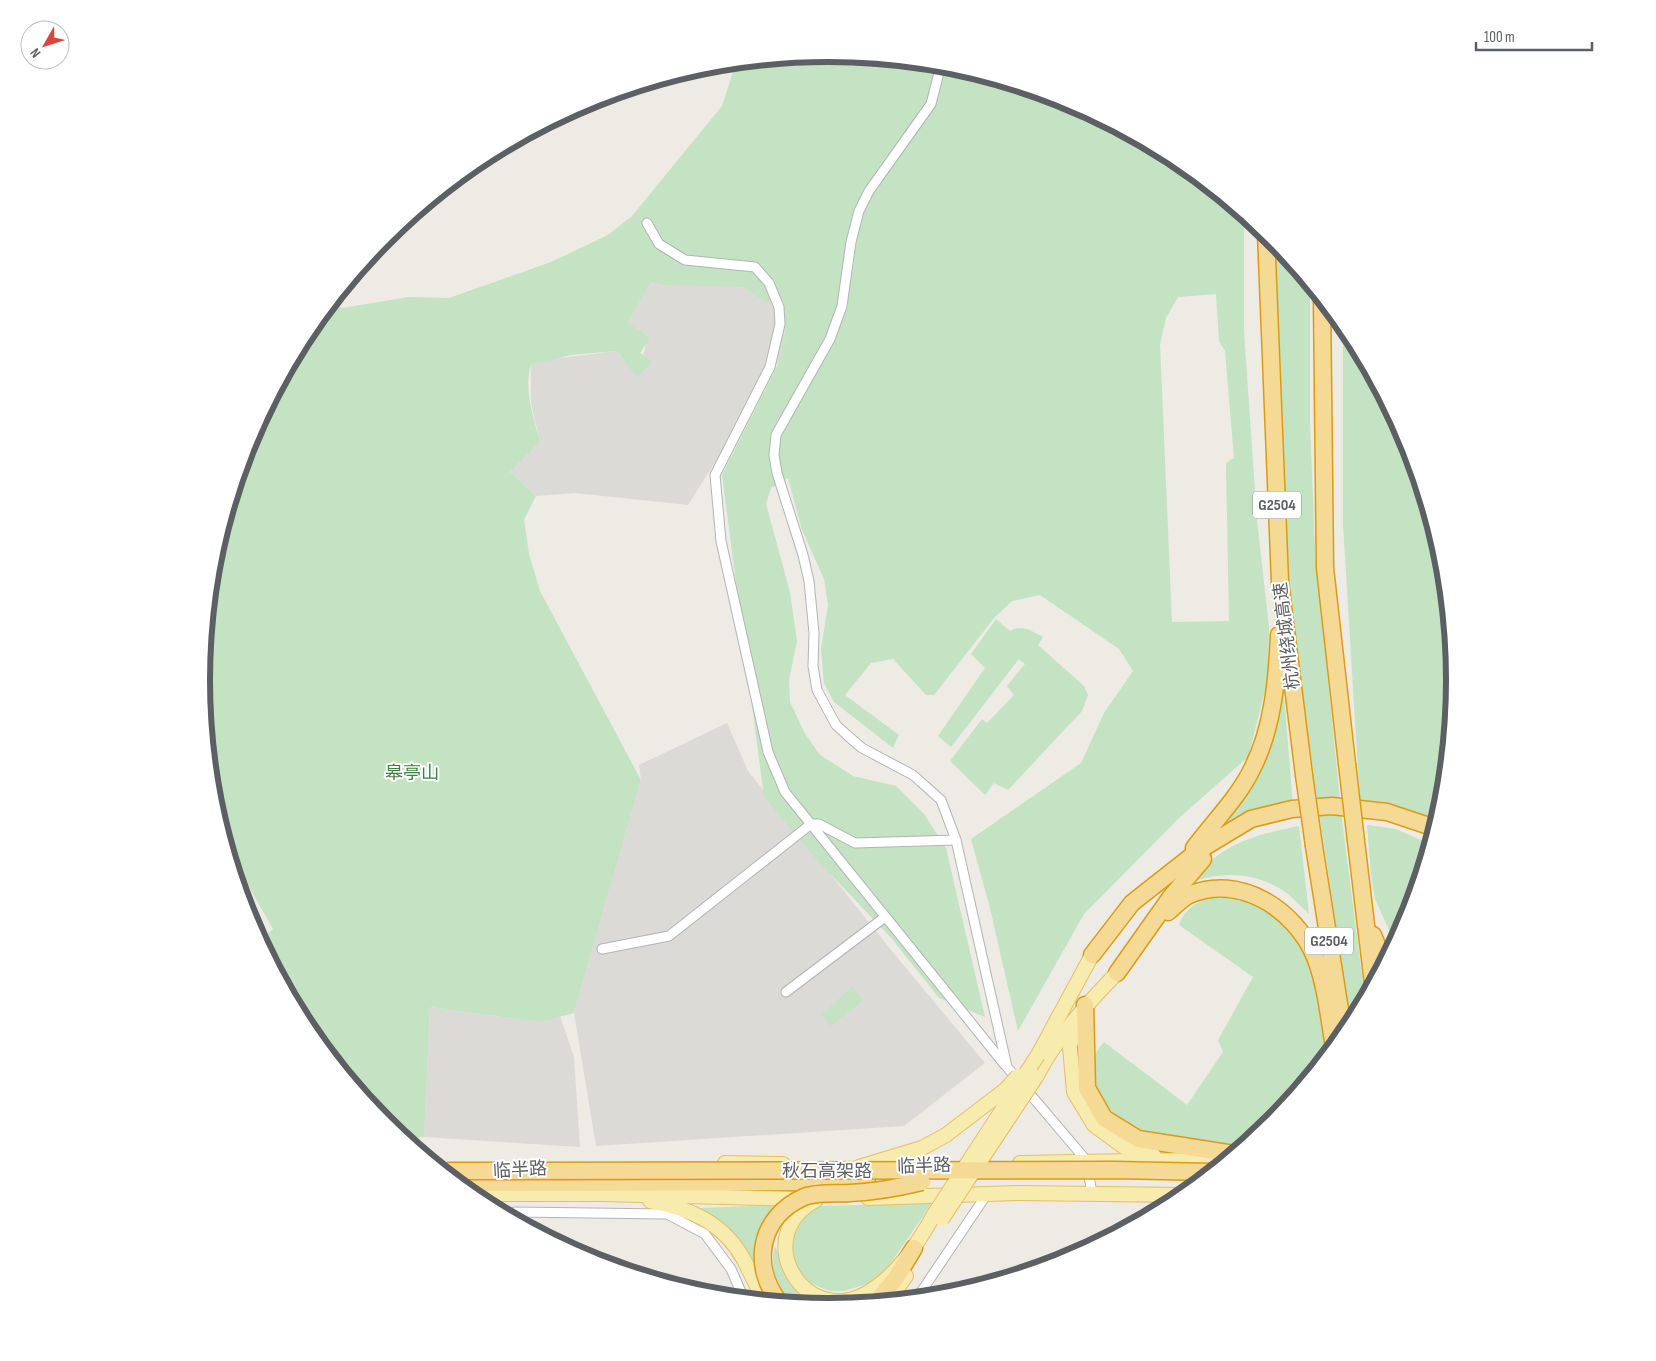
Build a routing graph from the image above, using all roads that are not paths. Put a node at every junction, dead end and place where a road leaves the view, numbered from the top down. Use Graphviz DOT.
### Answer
graph roads {
  1 [pos="939,72"];
  2 [pos="647,223"];
  3 [pos="1267,246"];
  4 [pos="1322,310"];
  5 [pos="1280,582"];
  6 [pos="811,824"];
  7 [pos="1428,826"];
  8 [pos="1426,834"];
  9 [pos="956,840"];
  10 [pos="1181,866"];
  11 [pos="1361,890"];
  12 [pos="885,917"];
  13 [pos="1147,933"];
  14 [pos="602,950"];
  15 [pos="1092,955"];
  16 [pos="1381,956"];
  17 [pos="1117,973"];
  18 [pos="1372,974"];
  19 [pos="786,992"];
  20 [pos="1085,1005"];
  21 [pos="1342,1024"];
  22 [pos="1332,1037"];
  23 [pos="1038,1056"];
  24 [pos="1007,1067"];
  25 [pos="1226,1153"];
  26 [pos="1086,1160"];
  27 [pos="1189,1160"];
  28 [pos="1215,1162"];
  29 [pos="856,1168"];
  30 [pos="1203,1172"];
  31 [pos="456,1174"];
  32 [pos="456,1174"];
  33 [pos="459,1176"];
  34 [pos="922,1182"];
  35 [pos="1188,1182"];
  36 [pos="512,1183"];
  37 [pos="477,1189"];
  38 [pos="1092,1193"];
  39 [pos="485,1194"];
  40 [pos="600,1194"];
  41 [pos="987,1194"];
  42 [pos="1170,1195"];
  43 [pos="816,1200"];
  44 [pos="515,1214"];
  45 [pos="939,1216"];
  46 [pos="914,1248"];
  47 [pos="922,1291"];
  48 [pos="741,1292"];
  49 [pos="762,1295"];
  50 [pos="884,1295"];
  51 [pos="885,1295"];
  52 [pos="775,1296"];
  53 [pos="858,1297"];
  54 [pos="820,1298"];
  1 -- 9 [label="street"];
  2 -- 6 [label="street"];
  3 -- 5 [label="highway, 杭州绕城高速 / G2504"];
  4 -- 11 [label="highway, G2504, bridge"];
  5 -- 10 [label="highway"];
  5 -- 21 [label="highway, 杭州绕城高速 / G2504, bridge"];
  6 -- 9 [label="street"];
  6 -- 12 [label="street"];
  6 -- 14 [label="street"];
  7 -- 10 [label="highway"];
  8 -- 13 [label="highway"];
  9 -- 24 [label="street"];
  10 -- 15 [label="highway"];
  11 -- 16 [label="highway"];
  11 -- 18 [label="highway, G2504"];
  12 -- 19 [label="street"];
  12 -- 24 [label="street"];
  13 -- 17 [label="highway"];
  13 -- 22 [label="highway"];
  15 -- 23 [label="main road"];
  17 -- 20 [label="main road"];
  20 -- 25 [label="highway"];
  20 -- 27 [label="main road"];
  20 -- 45 [label="main road, bridge"];
  23 -- 29 [label="main road, bridge"];
  23 -- 45 [label="main road, bridge"];
  24 -- 26 [label="street"];
  26 -- 27 [label="main road, 临半路"];
  26 -- 29 [label="main road, 临半路"];
  26 -- 38 [label="street"];
  27 -- 28 [label="main road, 临半路"];
  29 -- 31 [label="main road, 临半路"];
  30 -- 32 [label="highway, 秋石高架路, bridge"];
  33 -- 36 [label="highway, 秋石高架路"];
  34 -- 35 [label="highway, 秋石高架路, bridge"];
  34 -- 36 [label="highway, 秋石高架路, bridge"];
  34 -- 52 [label="highway, bridge"];
  36 -- 37 [label="highway"];
  38 -- 41 [label="main road, 临半路"];
  38 -- 42 [label="main road, 临半路"];
  39 -- 40 [label="main road, 临半路"];
  40 -- 43 [label="main road, 临半路"];
  40 -- 49 [label="main road"];
  41 -- 43 [label="main road, 临半路"];
  41 -- 47 [label="street"];
  43 -- 54 [label="main road"];
  44 -- 48 [label="street"];
  45 -- 46 [label="main road"];
  45 -- 51 [label="main road"];
  46 -- 50 [label="highway"];
  46 -- 53 [label="main road"];
}
